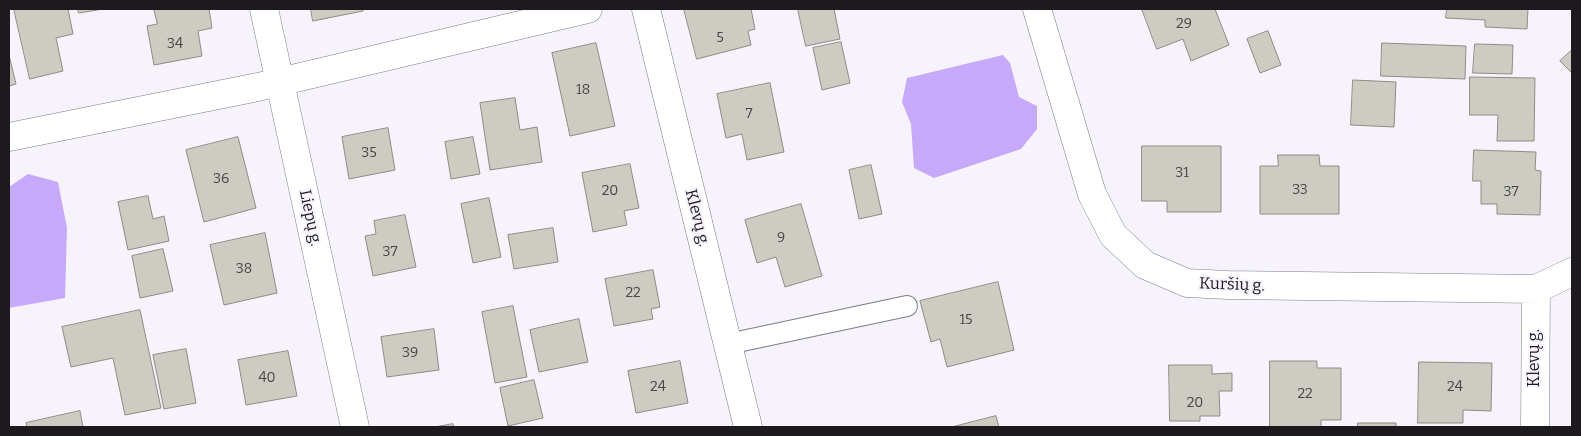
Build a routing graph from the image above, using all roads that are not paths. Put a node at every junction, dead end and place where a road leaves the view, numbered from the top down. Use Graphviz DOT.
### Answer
graph roads {
  1 [pos="264,9"];
  2 [pos="588,9"];
  3 [pos="646,9"];
  4 [pos="1037,9"];
  5 [pos="280,81"];
  6 [pos="9,137"];
  7 [pos="1572,272"];
  8 [pos="1536,289"];
  9 [pos="907,306"];
  10 [pos="728,344"];
  11 [pos="354,427"];
  12 [pos="748,427"];
  13 [pos="1535,427"];
  1 -- 5 [label="street, Liepų g."];
  2 -- 5 [label="street"];
  3 -- 10 [label="street, Klevų g."];
  4 -- 8 [label="street, Kuršių g."];
  5 -- 6 [label="street"];
  5 -- 11 [label="street, Liepų g."];
  7 -- 8 [label="street, Kuršių g."];
  8 -- 13 [label="street, Klevų g."];
  9 -- 10 [label="lane"];
  10 -- 12 [label="street, Klevų g."];
}
